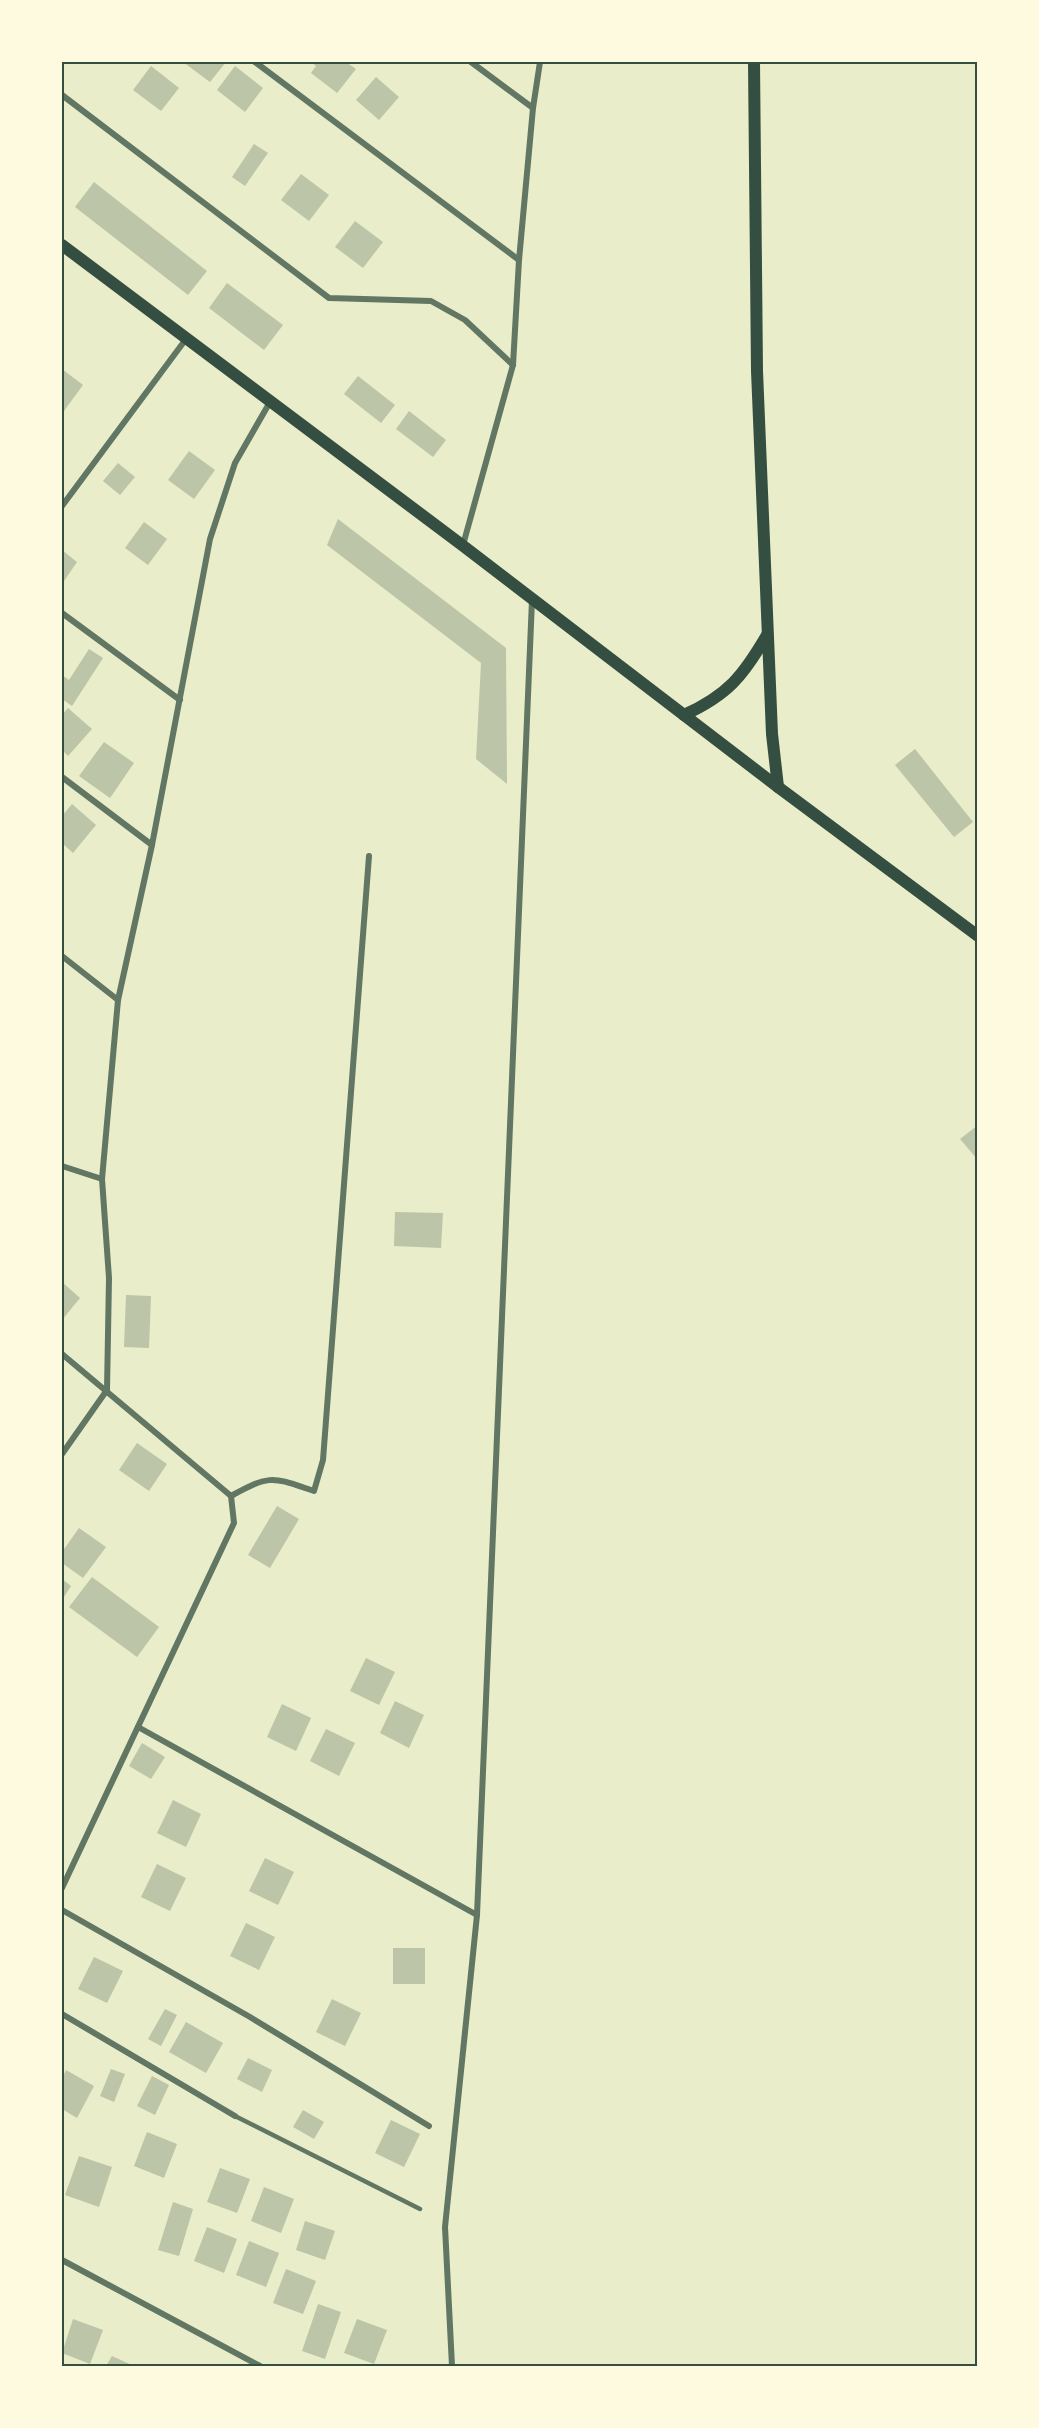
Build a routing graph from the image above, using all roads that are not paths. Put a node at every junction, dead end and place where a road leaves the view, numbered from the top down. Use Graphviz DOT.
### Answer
graph roads {
  1 [pos="255,62"];
  2 [pos="471,62"];
  3 [pos="540,62"];
  4 [pos="754,62"];
  5 [pos="62,95"];
  6 [pos="533,108"];
  7 [pos="62,245"];
  8 [pos="519,260"];
  9 [pos="186,339"];
  10 [pos="513,365"];
  11 [pos="270,402"];
  12 [pos="62,506"];
  13 [pos="462,545"];
  14 [pos="532,600"];
  15 [pos="62,613"];
  16 [pos="768,634"];
  17 [pos="180,700"];
  18 [pos="684,715"];
  19 [pos="62,777"];
  20 [pos="778,787"];
  21 [pos="152,845"];
  22 [pos="369,856"];
  23 [pos="978,936"];
  24 [pos="62,956"];
  25 [pos="118,1000"];
  26 [pos="62,1166"];
  27 [pos="102,1179"];
  28 [pos="62,1354"];
  29 [pos="106,1390"];
  30 [pos="62,1454"];
  31 [pos="231,1496"];
  32 [pos="138,1727"];
  33 [pos="62,1888"];
  34 [pos="62,1910"];
  35 [pos="477,1914"];
  36 [pos="62,2014"];
  37 [pos="235,2116"];
  38 [pos="429,2126"];
  39 [pos="420,2209"];
  40 [pos="62,2260"];
  41 [pos="256,2365"];
  42 [pos="452,2367"];
  1 -- 8 [label="street"];
  2 -- 6 [label="street"];
  3 -- 6 [label="street"];
  4 -- 16 [label="main road"];
  5 -- 10 [label="street"];
  6 -- 8 [label="street"];
  7 -- 9 [label="main road"];
  8 -- 10 [label="street"];
  9 -- 11 [label="main road"];
  9 -- 12 [label="street"];
  10 -- 13 [label="street"];
  11 -- 13 [label="main road"];
  11 -- 17 [label="street"];
  13 -- 14 [label="main road"];
  14 -- 18 [label="main road"];
  14 -- 35 [label="street"];
  15 -- 17 [label="street"];
  16 -- 18 [label="main road"];
  16 -- 20 [label="main road"];
  17 -- 21 [label="street"];
  18 -- 20 [label="main road"];
  19 -- 21 [label="street"];
  20 -- 23 [label="main road"];
  21 -- 25 [label="street"];
  22 -- 31 [label="street"];
  24 -- 25 [label="street"];
  25 -- 27 [label="street"];
  26 -- 27 [label="street"];
  27 -- 29 [label="street"];
  28 -- 29 [label="street"];
  29 -- 30 [label="street"];
  29 -- 31 [label="street"];
  31 -- 32 [label="street"];
  32 -- 33 [label="street"];
  32 -- 35 [label="street"];
  34 -- 38 [label="street"];
  35 -- 42 [label="street"];
  36 -- 37 [label="street"];
  37 -- 39 [label="lane"];
  40 -- 41 [label="street"];
}
